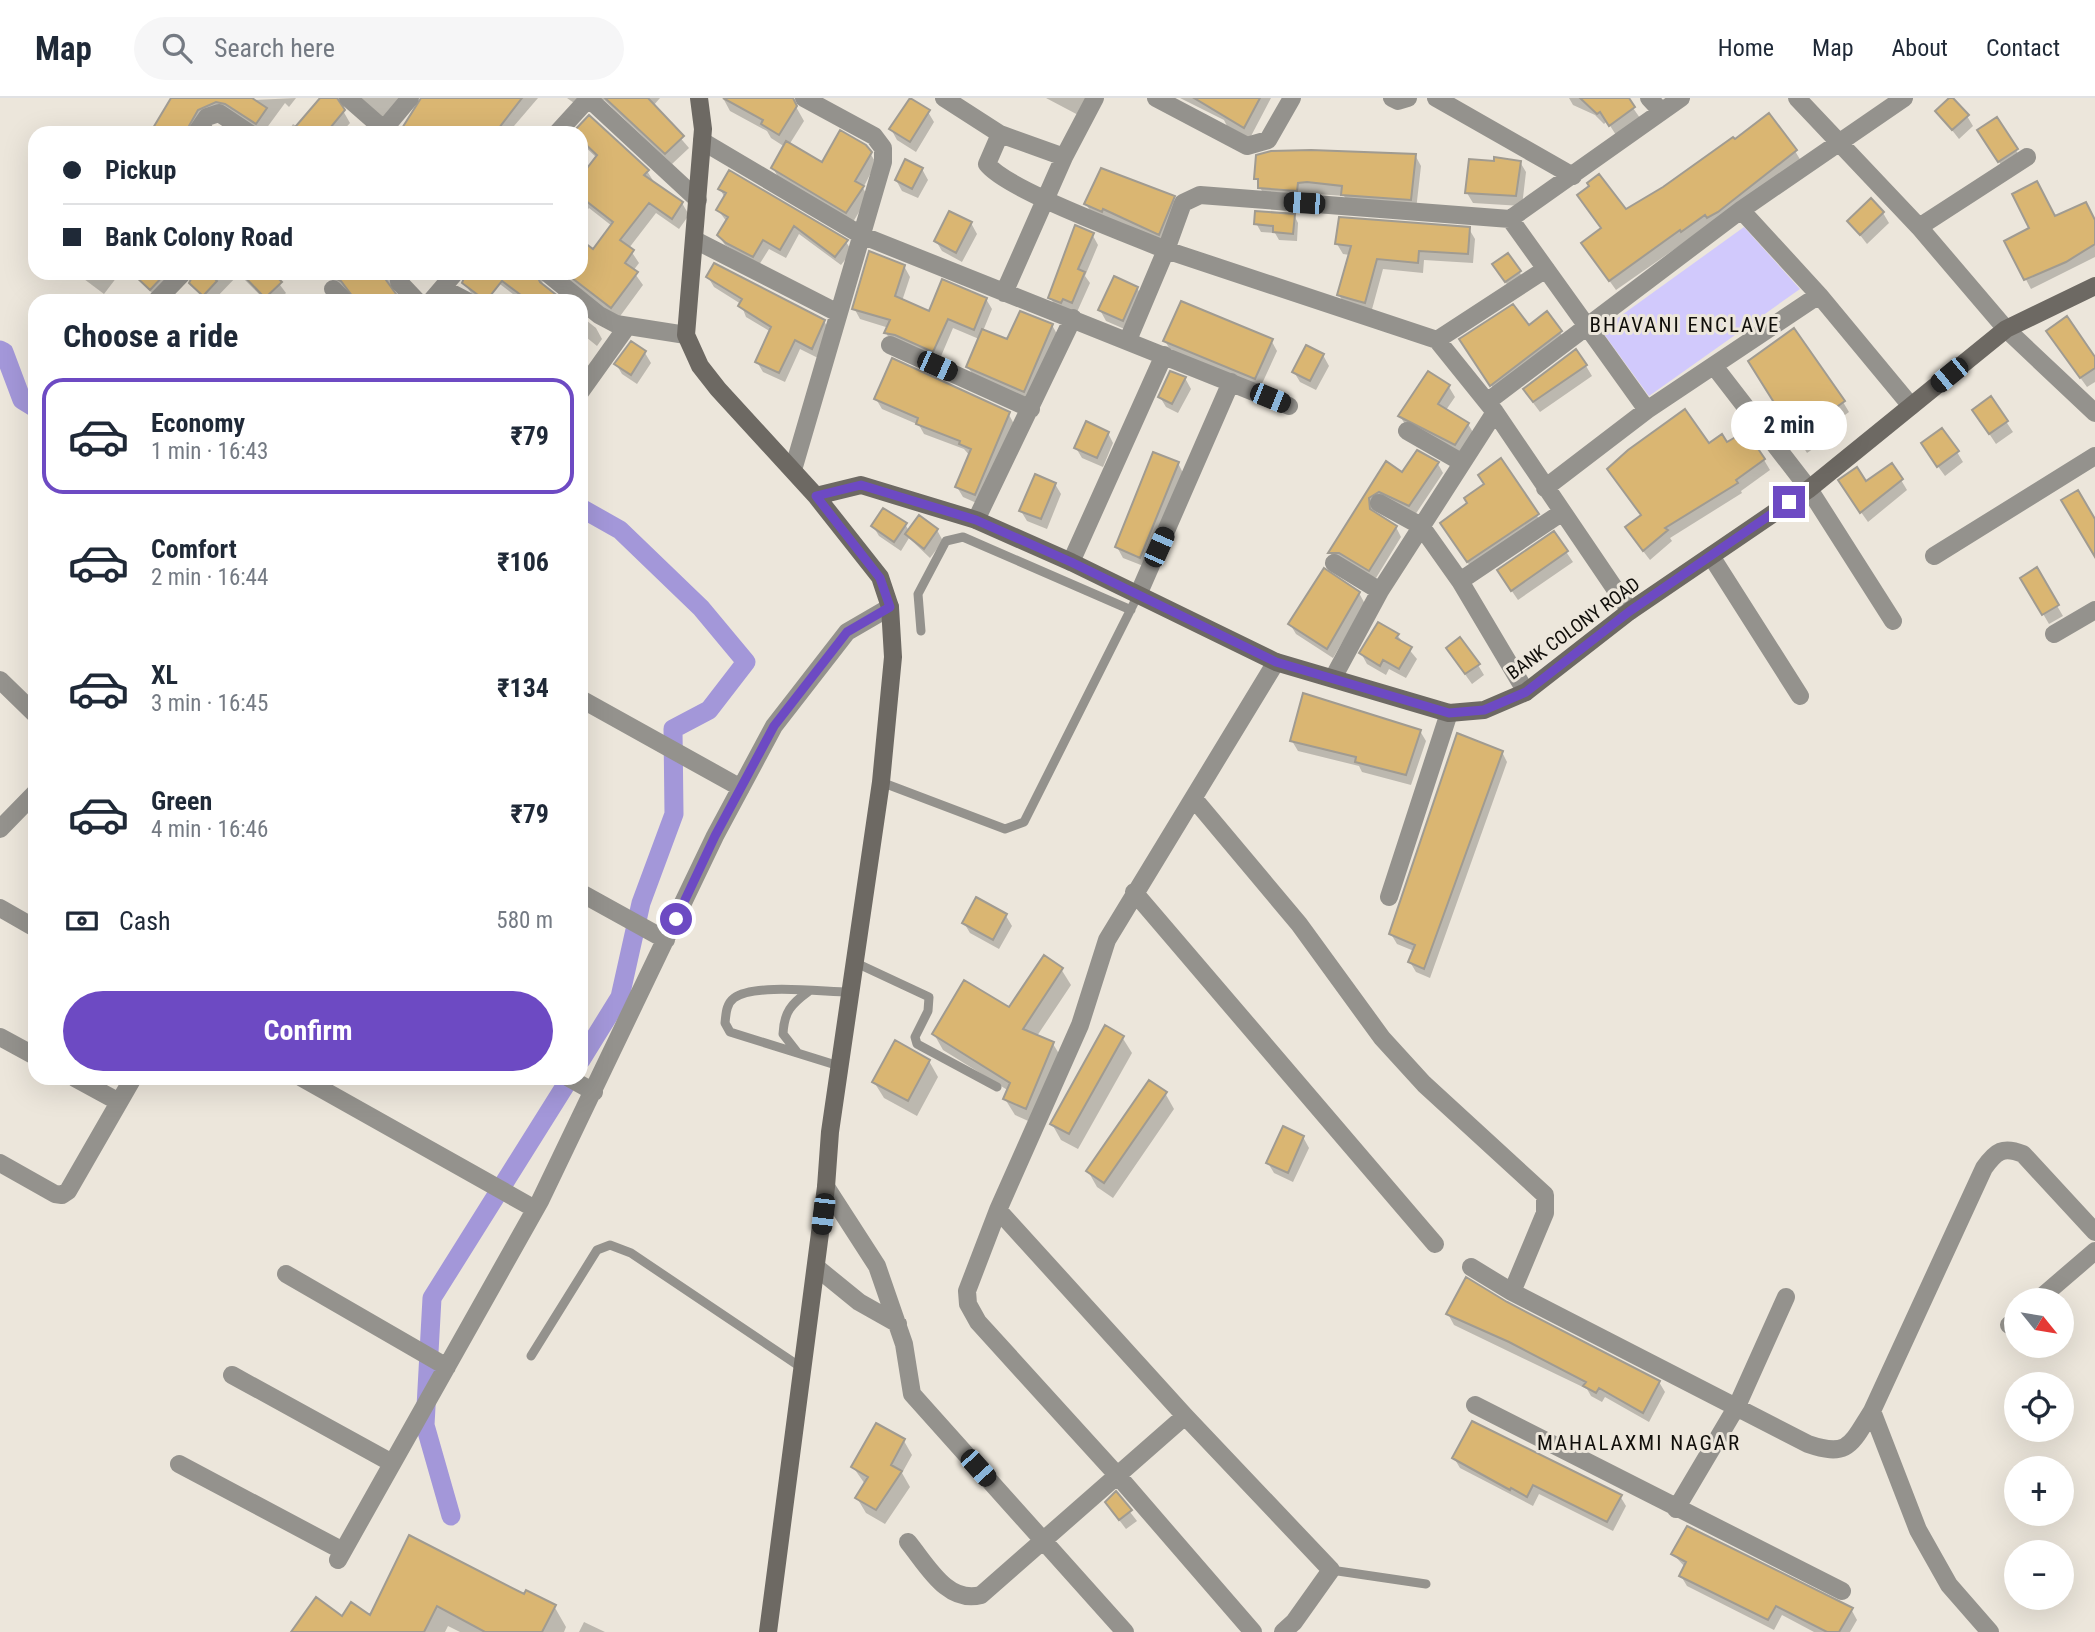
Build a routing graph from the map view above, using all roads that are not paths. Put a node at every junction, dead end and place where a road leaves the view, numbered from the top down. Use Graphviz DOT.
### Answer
graph roads {
  1 [pos="348,98"];
  2 [pos="410,98"];
  3 [pos="588,98"];
  4 [pos="699,98"];
  5 [pos="804,98"];
  6 [pos="944,98"];
  7 [pos="1095,98"];
  8 [pos="1156,98"];
  9 [pos="1292,98"];
  10 [pos="1392,98"];
  11 [pos="1408,98"];
  12 [pos="1436,98"];
  13 [pos="1681,98"];
  14 [pos="1797,98"];
  15 [pos="1904,98"];
  16 [pos="1655,104"];
  17 [pos="201,126"];
  18 [pos="238,126"];
  19 [pos="380,126"];
  20 [pos="390,126"];
  21 [pos="563,126"];
  22 [pos="1000,134"];
  23 [pos="702,141"];
  24 [pos="1838,142"];
  25 [pos="2026,157"];
  26 [pos="1064,158"];
  27 [pos="1573,176"];
  28 [pos="1046,199"];
  29 [pos="698,200"];
  30 [pos="1741,210"];
  31 [pos="1510,219"];
  32 [pos="1919,227"];
  33 [pos="862,235"];
  34 [pos="695,240"];
  35 [pos="1166,250"];
  36 [pos="1546,269"];
  37 [pos="176,280"];
  38 [pos="399,280"];
  39 [pos="449,280"];
  40 [pos="556,280"];
  41 [pos="2095,286"];
  42 [pos="1004,293"];
  43 [pos="163,294"];
  44 [pos="410,294"];
  45 [pos="437,294"];
  46 [pos="573,294"];
  47 [pos="1819,295"];
  48 [pos="588,306"];
  49 [pos="838,313"];
  50 [pos="1073,318"];
  51 [pos="1586,325"];
  52 [pos="626,328"];
  53 [pos="2006,329"];
  54 [pos="686,335"];
  55 [pos="1128,340"];
  56 [pos="1437,340"];
  57 [pos="890,345"];
  58 [pos="1164,355"];
  59 [pos="1714,366"];
  60 [pos="589,367"];
  61 [pos="1231,382"];
  62 [pos="1289,406"];
  63 [pos="1911,406"];
  64 [pos="1491,407"];
  65 [pos="1031,409"];
  66 [pos="1647,410"];
  67 [pos="2095,413"];
  68 [pos="1407,431"];
  69 [pos="2095,456"];
  70 [pos="1461,462"];
  71 [pos="793,470"];
  72 [pos="1545,488"];
  73 [pos="1809,488"];
  74 [pos="816,496"];
  75 [pos="1379,503"];
  76 [pos="1561,513"];
  77 [pos="976,520"];
  78 [pos="1420,526"];
  79 [pos="1711,556"];
  80 [pos="1934,556"];
  81 [pos="1071,562"];
  82 [pos="1334,563"];
  83 [pos="1460,581"];
  84 [pos="1381,591"];
  85 [pos="1134,602"];
  86 [pos="890,607"];
  87 [pos="2095,610"];
  88 [pos="1630,611"];
  89 [pos="1893,621"];
  90 [pos="921,631"];
  91 [pos="2054,635"];
  92 [pos="1276,662"];
  93 [pos="1332,678"];
  94 [pos="0,680"];
  95 [pos="1526,692"];
  96 [pos="1800,696"];
  97 [pos="588,703"];
  98 [pos="28,707"];
  99 [pos="1449,713"];
  100 [pos="881,782"];
  101 [pos="741,789"];
  102 [pos="28,800"];
  103 [pos="1195,800"];
  104 [pos="0,829"];
  105 [pos="1134,892"];
  106 [pos="588,896"];
  107 [pos="1389,897"];
  108 [pos="0,908"];
  109 [pos="28,924"];
  110 [pos="666,940"];
  111 [pos="854,961"];
  112 [pos="809,991"];
  113 [pos="849,992"];
  114 [pos="0,1037"];
  115 [pos="28,1052"];
  116 [pos="804,1056"];
  117 [pos="839,1066"];
  118 [pos="88,1085"];
  119 [pos="129,1085"];
  120 [pos="314,1085"];
  121 [pos="582,1085"];
  122 [pos="997,1087"];
  123 [pos="594,1092"];
  124 [pos="119,1102"];
  125 [pos="0,1163"];
  126 [pos="826,1187"];
  127 [pos="535,1209"];
  128 [pos="998,1210"];
  129 [pos="2095,1233"];
  130 [pos="1435,1244"];
  131 [pos="2095,1251"];
  132 [pos="1471,1267"];
  133 [pos="816,1268"];
  134 [pos="286,1274"];
  135 [pos="2052,1288"];
  136 [pos="1512,1292"];
  137 [pos="1786,1297"];
  138 [pos="898,1324"];
  139 [pos="531,1356"];
  140 [pos="447,1367"];
  141 [pos="803,1369"];
  142 [pos="232,1375"];
  143 [pos="1475,1405"];
  144 [pos="1737,1406"];
  145 [pos="1872,1411"];
  146 [pos="1185,1416"];
  147 [pos="392,1463"];
  148 [pos="179,1464"];
  149 [pos="1118,1476"];
  150 [pos="1676,1509"];
  151 [pos="1044,1539"];
  152 [pos="908,1542"];
  153 [pos="1331,1570"];
  154 [pos="1426,1584"];
  155 [pos="1842,1591"];
  156 [pos="768,1632"];
  157 [pos="1125,1632"];
  158 [pos="1253,1632"];
  159 [pos="1283,1632"];
  160 [pos="1990,1632"];
  1 -- 19 [label="street"];
  2 -- 20 [label="street"];
  3 -- 21 [label="street"];
  3 -- 29 [label="street"];
  4 -- 23 [label="street"];
  5 -- 33 [label="street"];
  6 -- 22 [label="street"];
  7 -- 26 [label="street"];
  8 -- 9 [label="street"];
  10 -- 11 [label="street"];
  12 -- 27 [label="street"];
  13 -- 16 [label="street"];
  14 -- 24 [label="street"];
  15 -- 24 [label="street"];
  16 -- 27 [label="street"];
  17 -- 18 [label="street"];
  22 -- 26 [label="street"];
  22 -- 28 [label="street"];
  23 -- 29 [label="street"];
  23 -- 33 [label="street"];
  24 -- 30 [label="street"];
  24 -- 32 [label="street"];
  25 -- 32 [label="street"];
  26 -- 28 [label="street"];
  27 -- 31 [label="street"];
  28 -- 35 [label="street"];
  28 -- 42 [label="street"];
  29 -- 34 [label="street"];
  30 -- 47 [label="street"];
  30 -- 51 [label="street"];
  31 -- 35 [label="street"];
  31 -- 36 [label="street"];
  32 -- 53 [label="street"];
  33 -- 42 [label="street"];
  33 -- 49 [label="street"];
  34 -- 49 [label="street"];
  34 -- 54 [label="street"];
  35 -- 55 [label="street"];
  35 -- 56 [label="street"];
  36 -- 51 [label="street"];
  36 -- 56 [label="street"];
  37 -- 43 [label="street"];
  38 -- 44 [label="street"];
  39 -- 45 [label="street"];
  40 -- 46 [label="street"];
  41 -- 53 [label="street, BANK COLONY ROAD"];
  42 -- 50 [label="street"];
  47 -- 59 [label="street"];
  47 -- 63 [label="street"];
  48 -- 52 [label="street"];
  49 -- 71 [label="street"];
  50 -- 55 [label="street"];
  50 -- 65 [label="street"];
  51 -- 64 [label="street"];
  51 -- 66 [label="street"];
  52 -- 54 [label="street"];
  52 -- 60 [label="street"];
  53 -- 63 [label="street, BANK COLONY ROAD"];
  53 -- 67 [label="street"];
  54 -- 71 [label="street"];
  55 -- 58 [label="street"];
  56 -- 64 [label="street"];
  57 -- 65 [label="street"];
  58 -- 61 [label="street"];
  58 -- 81 [label="street"];
  59 -- 66 [label="street"];
  59 -- 73 [label="street"];
  61 -- 62 [label="street"];
  61 -- 85 [label="street"];
  63 -- 73 [label="street, BANK COLONY ROAD"];
  64 -- 70 [label="street"];
  64 -- 72 [label="street"];
  65 -- 77 [label="street"];
  66 -- 72 [label="street"];
  68 -- 70 [label="street"];
  69 -- 80 [label="street"];
  70 -- 78 [label="street"];
  71 -- 74 [label="street"];
  72 -- 76 [label="street"];
  73 -- 79 [label="street, BANK COLONY ROAD"];
  73 -- 89 [label="street"];
  74 -- 77 [label="street, BANK COLONY ROAD"];
  74 -- 86 [label="street"];
  75 -- 78 [label="street"];
  76 -- 83 [label="street"];
  76 -- 88 [label="street"];
  77 -- 81 [label="street, BANK COLONY ROAD"];
  78 -- 83 [label="street"];
  78 -- 84 [label="street"];
  79 -- 88 [label="street, BANK COLONY ROAD"];
  79 -- 96 [label="street"];
  81 -- 85 [label="street, BANK COLONY ROAD"];
  82 -- 84 [label="street"];
  83 -- 95 [label="street"];
  84 -- 93 [label="street"];
  85 -- 90 [label="lane"];
  85 -- 92 [label="street, BANK COLONY ROAD"];
  85 -- 100 [label="lane"];
  86 -- 100 [label="street"];
  86 -- 101 [label="street"];
  87 -- 91 [label="street"];
  88 -- 95 [label="street, BANK COLONY ROAD"];
  92 -- 93 [label="street, BANK COLONY ROAD"];
  92 -- 103 [label="street"];
  93 -- 99 [label="street, BANK COLONY ROAD"];
  94 -- 98 [label="street"];
  95 -- 99 [label="street, BANK COLONY ROAD"];
  97 -- 101 [label="street"];
  99 -- 107 [label="street"];
  100 -- 111 [label="street"];
  101 -- 110 [label="street"];
  102 -- 104 [label="street"];
  103 -- 105 [label="street"];
  103 -- 136 [label="street"];
  105 -- 128 [label="street"];
  105 -- 130 [label="street"];
  106 -- 110 [label="street"];
  108 -- 109 [label="street"];
  110 -- 123 [label="street"];
  111 -- 113 [label="street"];
  111 -- 122 [label="lane"];
  112 -- 113 [label="lane"];
  112 -- 116 [label="lane"];
  112 -- 116 [label="lane"];
  113 -- 117 [label="street"];
  114 -- 115 [label="street"];
  116 -- 117 [label="lane"];
  117 -- 126 [label="street"];
  118 -- 124 [label="street"];
  119 -- 124 [label="street"];
  120 -- 127 [label="street"];
  121 -- 123 [label="street"];
  123 -- 127 [label="street"];
  124 -- 125 [label="street"];
  126 -- 133 [label="street"];
  126 -- 138 [label="street"];
  127 -- 140 [label="street"];
  128 -- 146 [label="street"];
  128 -- 149 [label="street"];
  129 -- 145 [label="street"];
  131 -- 135 [label="street"];
  132 -- 136 [label="street"];
  133 -- 138 [label="street"];
  133 -- 141 [label="street"];
  134 -- 140 [label="street"];
  136 -- 144 [label="street"];
  137 -- 144 [label="street"];
  138 -- 151 [label="street"];
  139 -- 141 [label="lane"];
  140 -- 147 [label="street"];
  141 -- 156 [label="street"];
  142 -- 147 [label="street"];
  143 -- 150 [label="street"];
  144 -- 145 [label="street"];
  144 -- 150 [label="street"];
  145 -- 160 [label="street"];
  146 -- 149 [label="street"];
  146 -- 153 [label="street"];
  147 -- 148 [label="street"];
  149 -- 151 [label="street"];
  149 -- 158 [label="street"];
  150 -- 155 [label="street"];
  151 -- 152 [label="street"];
  151 -- 157 [label="street"];
  153 -- 154 [label="lane"];
  153 -- 159 [label="street"];
}
